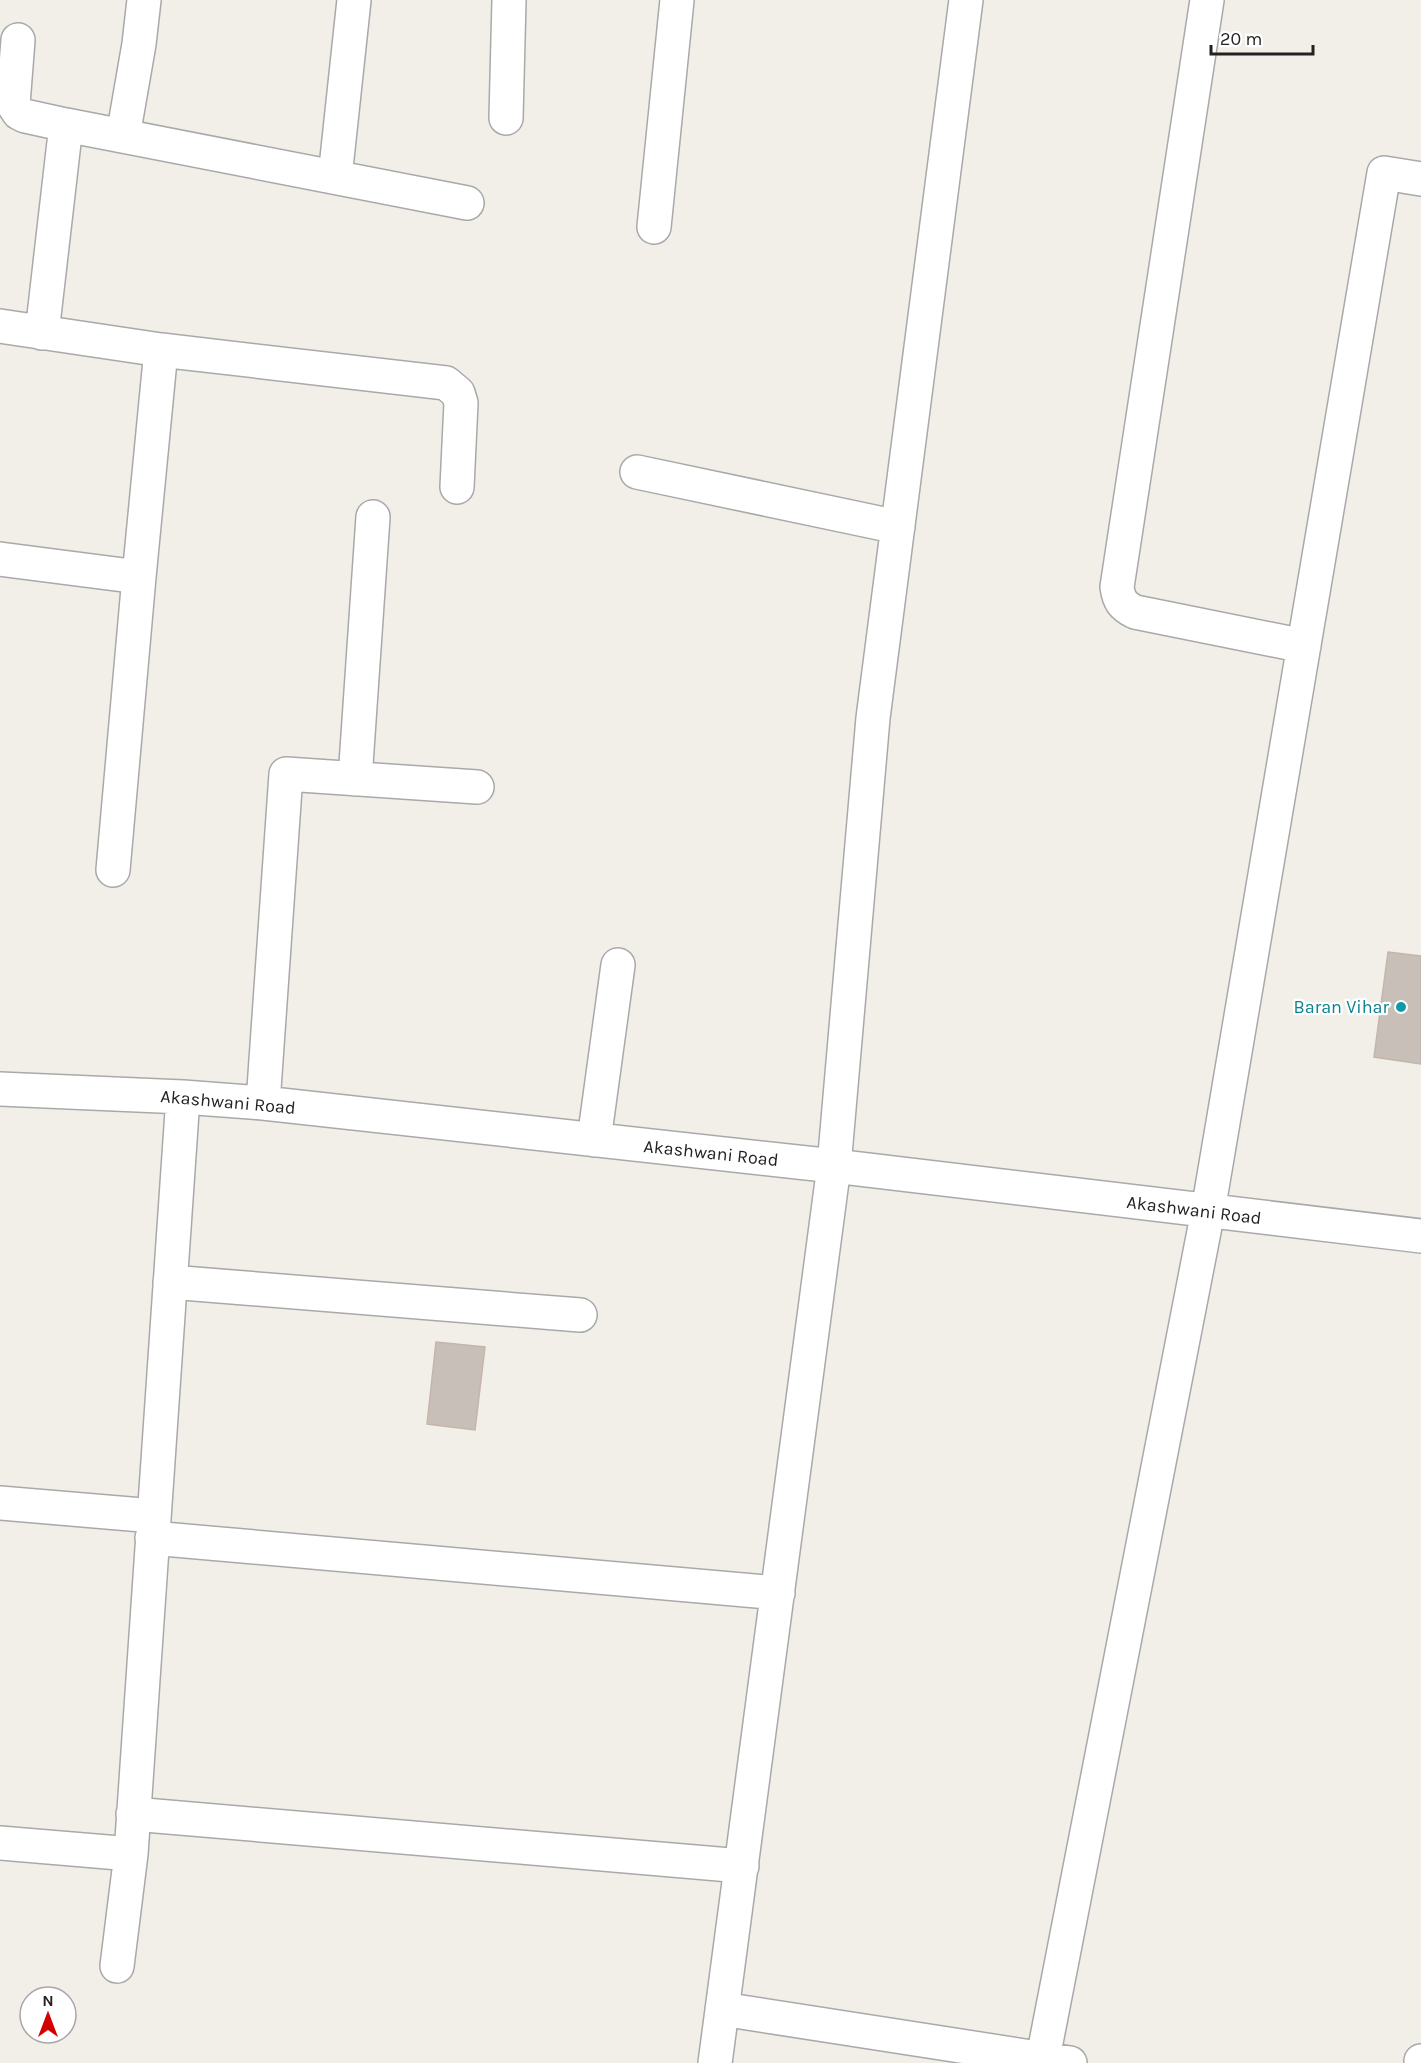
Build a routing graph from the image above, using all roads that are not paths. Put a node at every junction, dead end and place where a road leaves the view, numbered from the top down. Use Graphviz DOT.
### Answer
graph roads {
  1 [pos="144,0"];
  2 [pos="354,0"];
  3 [pos="509,0"];
  4 [pos="677,0"];
  5 [pos="966,0"];
  6 [pos="1207,0"];
  7 [pos="18,40"];
  8 [pos="506,118"];
  9 [pos="66,125"];
  10 [pos="123,136"];
  11 [pos="335,177"];
  12 [pos="1421,179"];
  13 [pos="467,203"];
  14 [pos="654,227"];
  15 [pos="0,326"];
  16 [pos="42,333"];
  17 [pos="161,350"];
  18 [pos="637,472"];
  19 [pos="457,487"];
  20 [pos="373,517"];
  21 [pos="898,527"];
  22 [pos="0,559"];
  23 [pos="139,577"];
  24 [pos="1304,646"];
  25 [pos="355,779"];
  26 [pos="477,787"];
  27 [pos="113,870"];
  28 [pos="618,965"];
  29 [pos="0,1089"];
  30 [pos="183,1097"];
  31 [pos="263,1103"];
  32 [pos="594,1140"];
  33 [pos="834,1166"];
  34 [pos="1208,1212"];
  35 [pos="1421,1236"];
  36 [pos="170,1282"];
  37 [pos="580,1315"];
  38 [pos="0,1503"];
  39 [pos="153,1527"];
  40 [pos="778,1593"];
  41 [pos="133,1814"];
  42 [pos="0,1843"];
  43 [pos="131,1854"];
  44 [pos="742,1866"];
  45 [pos="117,1966"];
  46 [pos="722,2009"];
  47 [pos="1052,2061"];
  48 [pos="715,2063"];
  1 -- 10 [label="street"];
  2 -- 11 [label="street"];
  3 -- 8 [label="street"];
  4 -- 14 [label="street"];
  5 -- 21 [label="street"];
  6 -- 24 [label="street"];
  7 -- 9 [label="street"];
  9 -- 10 [label="street"];
  9 -- 16 [label="street"];
  10 -- 11 [label="street"];
  11 -- 13 [label="street"];
  12 -- 24 [label="street"];
  15 -- 16 [label="street"];
  16 -- 17 [label="street"];
  17 -- 19 [label="street"];
  17 -- 23 [label="street"];
  18 -- 21 [label="street"];
  20 -- 25 [label="street"];
  21 -- 33 [label="street"];
  22 -- 23 [label="street"];
  23 -- 27 [label="street"];
  24 -- 34 [label="street"];
  25 -- 26 [label="street"];
  25 -- 31 [label="street"];
  28 -- 32 [label="street"];
  29 -- 30 [label="street, Akashwani Road"];
  30 -- 31 [label="street, Akashwani Road"];
  30 -- 36 [label="street"];
  31 -- 32 [label="street, Akashwani Road"];
  32 -- 33 [label="street, Akashwani Road"];
  33 -- 34 [label="street, Akashwani Road"];
  33 -- 40 [label="street"];
  34 -- 35 [label="street, Akashwani Road"];
  34 -- 47 [label="street"];
  36 -- 37 [label="street"];
  36 -- 39 [label="street"];
  38 -- 39 [label="street"];
  39 -- 40 [label="street"];
  39 -- 41 [label="street"];
  40 -- 44 [label="street"];
  41 -- 43 [label="street"];
  41 -- 44 [label="street"];
  42 -- 43 [label="street"];
  43 -- 45 [label="street"];
  44 -- 46 [label="street"];
  46 -- 47 [label="street"];
  46 -- 48 [label="street"];
}
